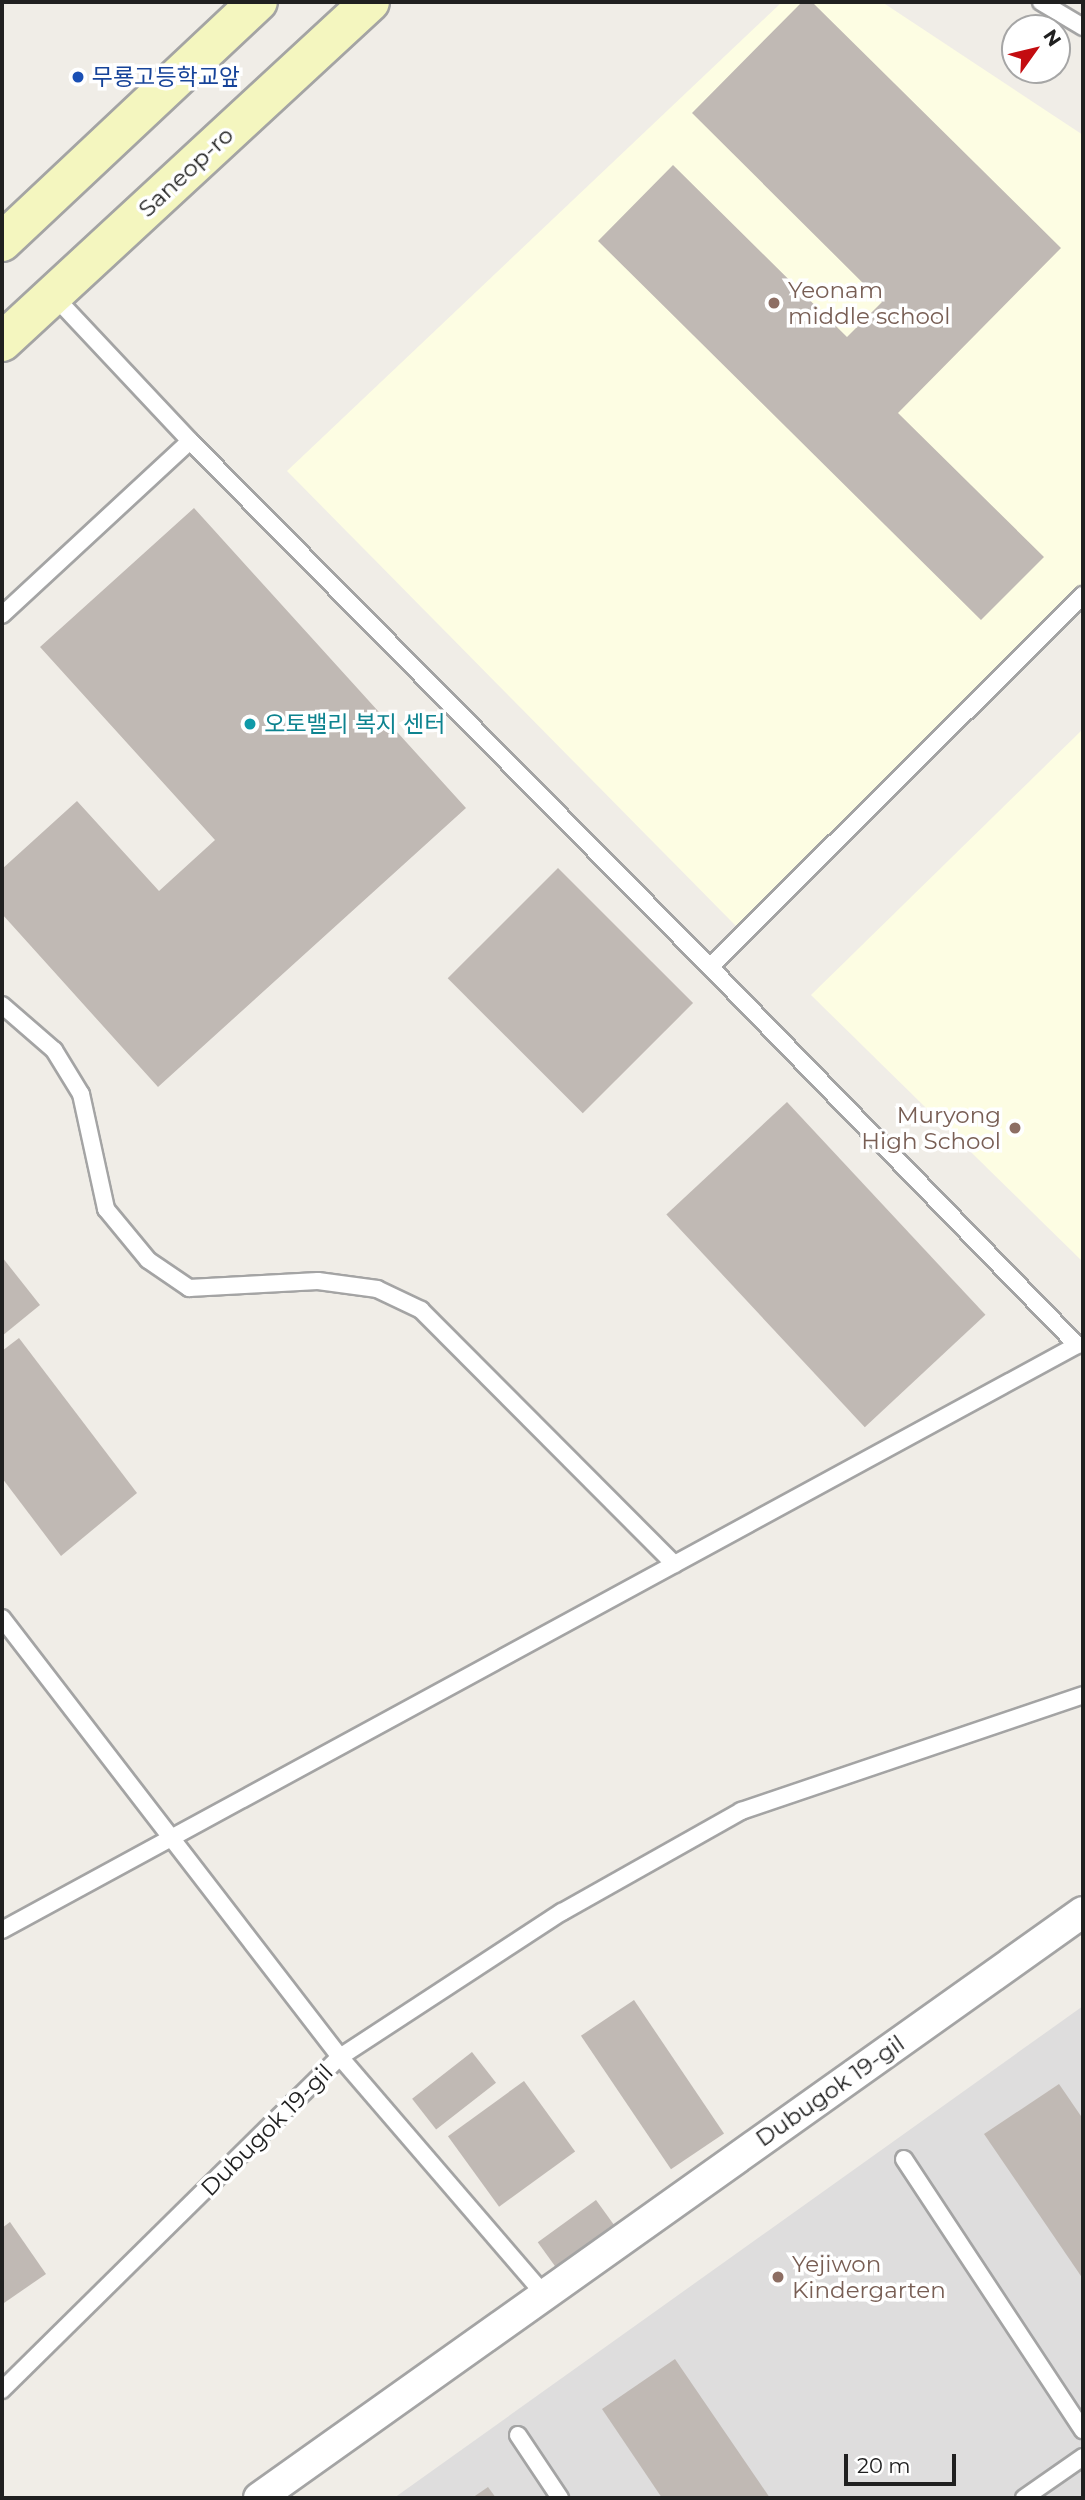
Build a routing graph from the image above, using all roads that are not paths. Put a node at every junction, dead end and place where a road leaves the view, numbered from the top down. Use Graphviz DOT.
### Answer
graph roads {
  1 [pos="258,2"];
  2 [pos="370,2"];
  3 [pos="1041,2"];
  4 [pos="1083,27"];
  5 [pos="2,243"];
  6 [pos="53,295"];
  7 [pos="2,342"];
  8 [pos="190,441"];
  9 [pos="1083,595"];
  10 [pos="2,615"];
  11 [pos="710,967"];
  12 [pos="2,1005"];
  13 [pos="674,1564"];
  14 [pos="2,1618"];
  15 [pos="1083,1695"];
  16 [pos="174,1836"];
  17 [pos="1083,1913"];
  18 [pos="2,1930"];
  19 [pos="340,2057"];
  20 [pos="904,2159"];
  21 [pos="543,2293"];
  22 [pos="2,2390"];
  23 [pos="1083,2430"];
  24 [pos="518,2435"];
  25 [pos="1083,2457"];
  26 [pos="258,2498"];
  27 [pos="560,2498"];
  28 [pos="1024,2498"];
  1 -- 5 [label="main road"];
  2 -- 6 [label="main road, Saneop-ro"];
  3 -- 4 [label="lane"];
  6 -- 7 [label="main road, Saneop-ro"];
  6 -- 8 [label="lane"];
  8 -- 10 [label="lane"];
  8 -- 11 [label="lane"];
  9 -- 11 [label="lane"];
  11 -- 13 [label="lane"];
  12 -- 13 [label="lane"];
  13 -- 16 [label="lane"];
  14 -- 16 [label="lane"];
  15 -- 19 [label="lane"];
  16 -- 18 [label="lane"];
  16 -- 19 [label="lane"];
  17 -- 21 [label="street, Dubugok 19-gil"];
  19 -- 21 [label="lane, Dubugok 19-gil"];
  19 -- 22 [label="lane, Dubugok 19-gil"];
  20 -- 23 [label="lane"];
  21 -- 26 [label="street, Dubugok 19-gil"];
  24 -- 27 [label="lane"];
  25 -- 28 [label="lane"];
}
